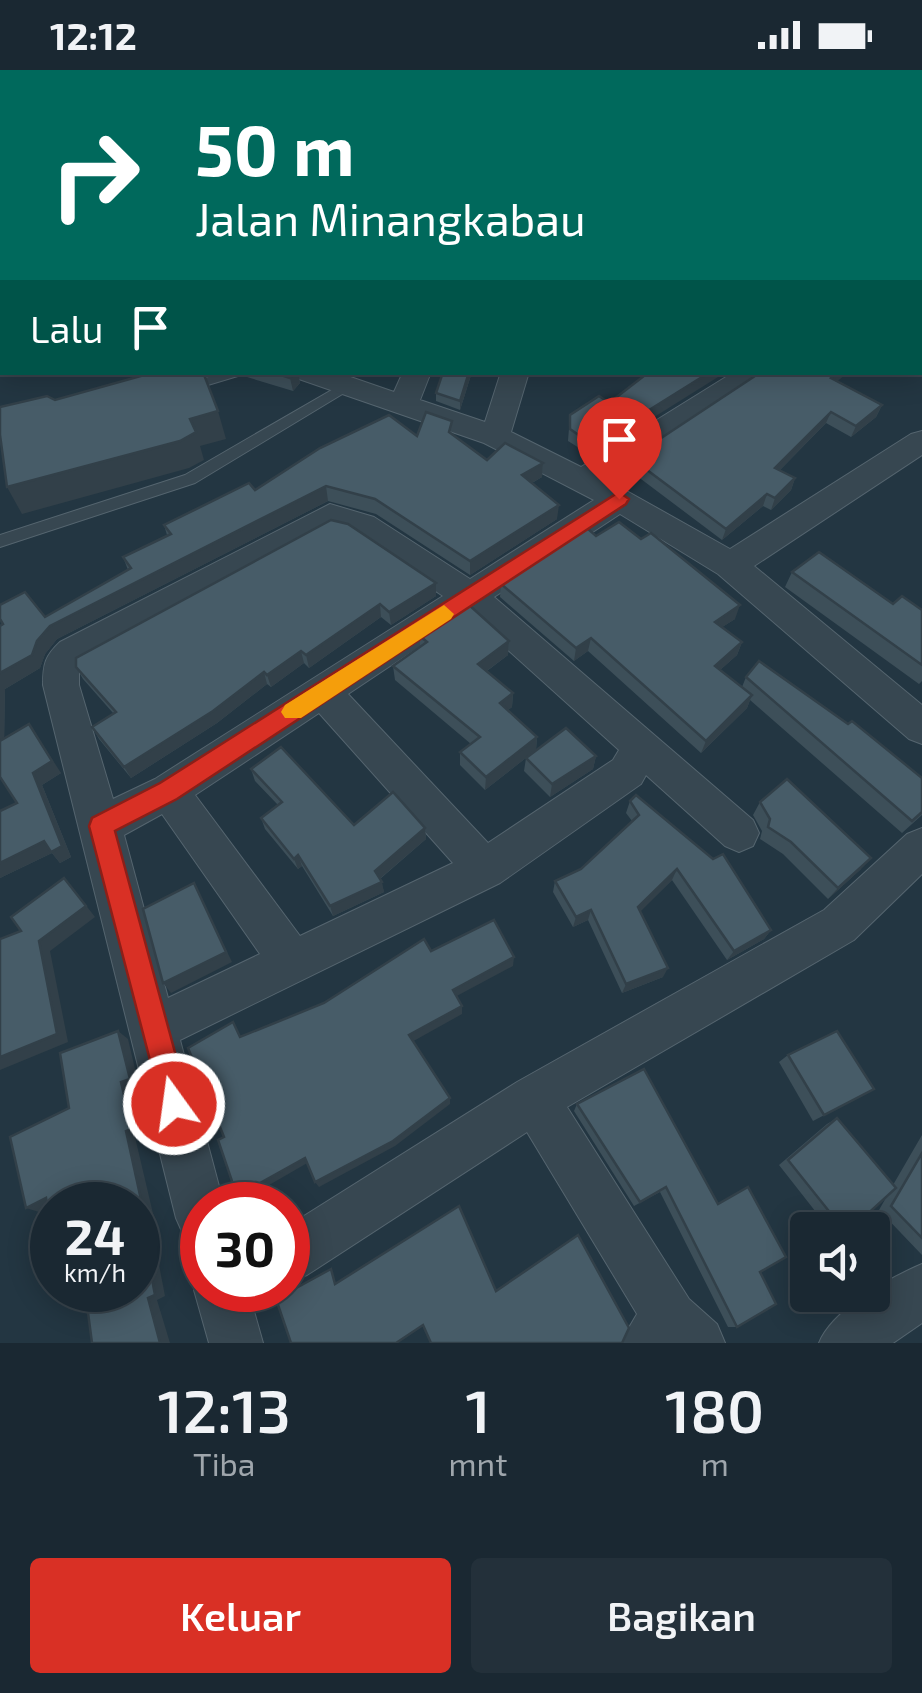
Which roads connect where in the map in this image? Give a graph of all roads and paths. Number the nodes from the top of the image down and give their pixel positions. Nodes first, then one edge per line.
1 (905, 70) edge
2 (922, 70) edge
3 (233, 375) edge
4 (317, 375) edge
5 (416, 375) edge
6 (514, 375) edge
7 (750, 375) edge
8 (349, 384) junction
9 (173, 391) edge
10 (404, 405) junction
11 (495, 436) junction
12 (922, 441) edge
13 (585, 479) junction
14 (619, 499) junction
15 (0, 541) edge
16 (730, 565) junction
17 (470, 596) junction
18 (323, 692) junction
19 (922, 728) edge
20 (642, 747) junction
21 (169, 791) junction
22 (101, 826) junction
23 (739, 833) dead end
24 (922, 847) edge
25 (486, 869) junction
26 (292, 962) junction
27 (155, 1028) junction
28 (534, 1099) junction
29 (193, 1182) edge
30 (310, 1242) edge
31 (922, 1291) edge
32 (672, 1335) edge
33 (846, 1343) edge

1 - 2 street
3 - 9 lane
4 - 8 street
5 - 10 street
6 - 11 street
7 - 13 street
8 - 10 street
8 - 15 lane
10 - 11 street
11 - 13 street
12 - 16 street
13 - 14 street
14 - 16 street
14 - 17 street
16 - 19 street
17 - 18 street
17 - 20 street
17 - 22 street
18 - 21 street
18 - 25 street
20 - 23 street
20 - 25 street
21 - 22 street
21 - 26 street
22 - 27 street
24 - 28 street
25 - 26 street
26 - 27 street
27 - 29 street
28 - 30 street
28 - 32 street
31 - 33 street

